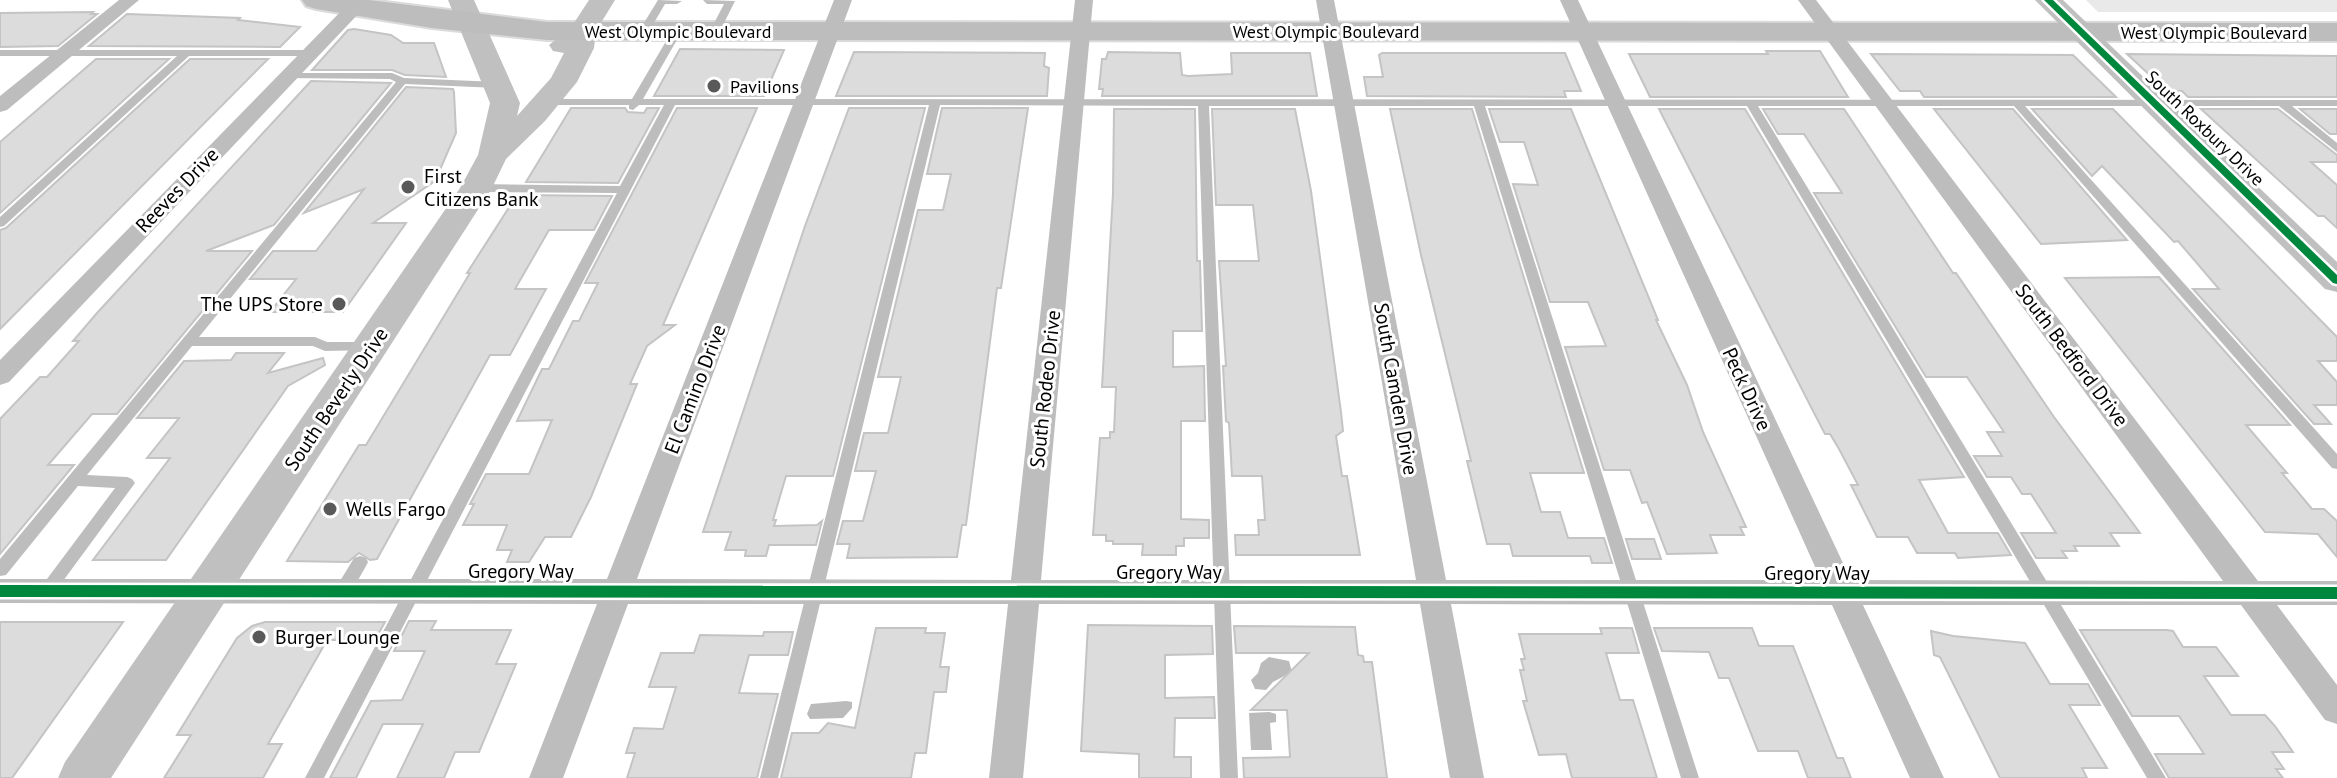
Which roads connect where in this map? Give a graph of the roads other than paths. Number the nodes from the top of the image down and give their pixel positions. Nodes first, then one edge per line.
1 (130, 0) edge
2 (316, 0) edge
3 (602, 0) edge
4 (843, 0) edge
5 (1084, 0) edge
6 (1325, 0) edge
7 (1569, 0) edge
8 (1807, 0) edge
9 (2048, 0) edge
10 (662, 1) edge
11 (707, 1) edge
12 (377, 5) edge
13 (466, 12) edge
14 (677, 16) edge
15 (582, 31) junction
16 (644, 31) junction
17 (715, 31) junction
18 (831, 31) junction
19 (1080, 31) junction
20 (1330, 31) junction
21 (1584, 32) junction
22 (1830, 32) junction
23 (2081, 32) junction
24 (2335, 34) edge
25 (0, 53) edge
26 (66, 53) junction
27 (186, 53) junction
28 (309, 53) junction
29 (286, 76) junction
30 (402, 81) junction
31 (502, 94) junction
32 (547, 102) junction
33 (671, 102) junction
34 (806, 102) junction
35 (935, 102) junction
36 (1073, 102) junction
37 (1203, 102) junction
38 (1343, 102) junction
39 (1478, 102) junction
40 (1616, 102) junction
41 (1750, 102) junction
42 (1883, 102) junction
43 (2016, 102) junction
44 (2154, 103) junction
45 (2282, 103) junction
46 (2337, 103) edge
47 (0, 106) edge
48 (633, 106) junction
49 (2337, 149) edge
50 (493, 155) junction
51 (476, 188) junction
52 (624, 190) junction
53 (0, 223) edge
54 (2337, 281) edge
55 (188, 341) junction
56 (371, 347) junction
57 (0, 376) edge
58 (2337, 464) edge
59 (74, 480) junction
60 (360, 562) dead end
61 (0, 570) edge
62 (0, 591) edge
63 (46, 591) junction
64 (208, 591) junction
65 (343, 591) junction
66 (412, 591) junction
67 (618, 591) junction
68 (815, 592) junction
69 (1025, 592) junction
70 (1221, 592) junction
71 (1434, 592) junction
72 (1631, 593) junction
73 (1841, 593) junction
74 (2046, 593) junction
75 (2249, 593) junction
76 (2337, 593) edge
77 (2337, 710) edge
78 (83, 778) edge
79 (314, 778) edge
80 (546, 778) edge
81 (769, 778) edge
82 (1006, 778) edge
83 (1229, 778) edge
84 (1467, 778) edge
85 (1690, 778) edge
86 (1927, 778) edge
87 (2157, 778) edge

1 - 26 street
2 - 12 main road, West Olympic Boulevard
3 - 15 street
4 - 18 street, El Camino Drive
5 - 19 street, South Rodeo Drive
6 - 20 street, South Camden Drive
7 - 21 street, Peck Drive
8 - 22 street, South Bedford Drive
9 - 23 street, South Roxbury Drive
10 - 14 lane
10 - 16 lane
11 - 17 lane
12 - 13 main road, West Olympic Boulevard
12 - 28 street, Reeves Drive
13 - 15 main road, West Olympic Boulevard
13 - 31 street
14 - 16 main road, West Olympic Boulevard
14 - 17 main road, West Olympic Boulevard
14 - 48 lane
15 - 16 main road, West Olympic Boulevard
15 - 31 street
15 - 32 street
17 - 18 main road, West Olympic Boulevard
18 - 19 main road, West Olympic Boulevard
18 - 34 street, El Camino Drive
19 - 20 main road, West Olympic Boulevard
19 - 36 street, South Rodeo Drive
20 - 21 main road, West Olympic Boulevard
20 - 38 street, South Camden Drive
21 - 22 main road, West Olympic Boulevard
21 - 40 street, Peck Drive
22 - 23 main road, West Olympic Boulevard
22 - 42 street, South Bedford Drive
23 - 24 main road, West Olympic Boulevard
23 - 44 street, South Roxbury Drive
25 - 26 lane
26 - 27 lane
26 - 47 street
27 - 28 lane
27 - 53 lane
28 - 29 street, Reeves Drive
29 - 30 lane
29 - 57 street, Reeves Drive
30 - 31 lane
30 - 55 lane
31 - 50 street, South Beverly Drive
32 - 48 lane
32 - 50 street
33 - 34 lane
33 - 48 lane
33 - 52 lane
34 - 35 lane
34 - 67 street, El Camino Drive
35 - 36 lane
35 - 68 lane
36 - 37 lane
36 - 69 street, South Rodeo Drive
37 - 38 lane
37 - 70 lane
38 - 39 lane
38 - 71 street, South Camden Drive
39 - 40 lane
39 - 72 lane
40 - 41 lane
40 - 73 street, Peck Drive
41 - 42 lane
41 - 74 lane
42 - 43 lane
42 - 75 street, South Bedford Drive
43 - 44 lane
43 - 58 lane
44 - 45 lane
44 - 54 street, South Roxbury Drive
45 - 46 lane
45 - 49 lane
50 - 51 street, South Beverly Drive
51 - 52 lane
51 - 56 street, South Beverly Drive
52 - 66 lane
55 - 56 lane
55 - 59 lane
56 - 64 street, South Beverly Drive
59 - 61 lane
59 - 63 lane
60 - 65 lane
62 - 63 street, Gregory Way
63 - 64 street, Gregory Way
64 - 65 street, Gregory Way
64 - 78 street, South Beverly Drive
65 - 66 street, Gregory Way
66 - 67 street, Gregory Way
66 - 79 lane
67 - 68 street, Gregory Way
67 - 80 street, El Camino Drive
68 - 69 street, Gregory Way
68 - 81 lane
69 - 70 street, Gregory Way
69 - 82 street, South Rodeo Drive
70 - 71 street, Gregory Way
70 - 83 lane
71 - 72 street, Gregory Way
71 - 84 street, South Camden Drive
72 - 73 street, Gregory Way
72 - 85 lane
73 - 74 street, Gregory Way
73 - 86 street, Peck Drive
74 - 75 street, Gregory Way
74 - 87 lane
75 - 76 street, Gregory Way
75 - 77 street, South Bedford Drive

